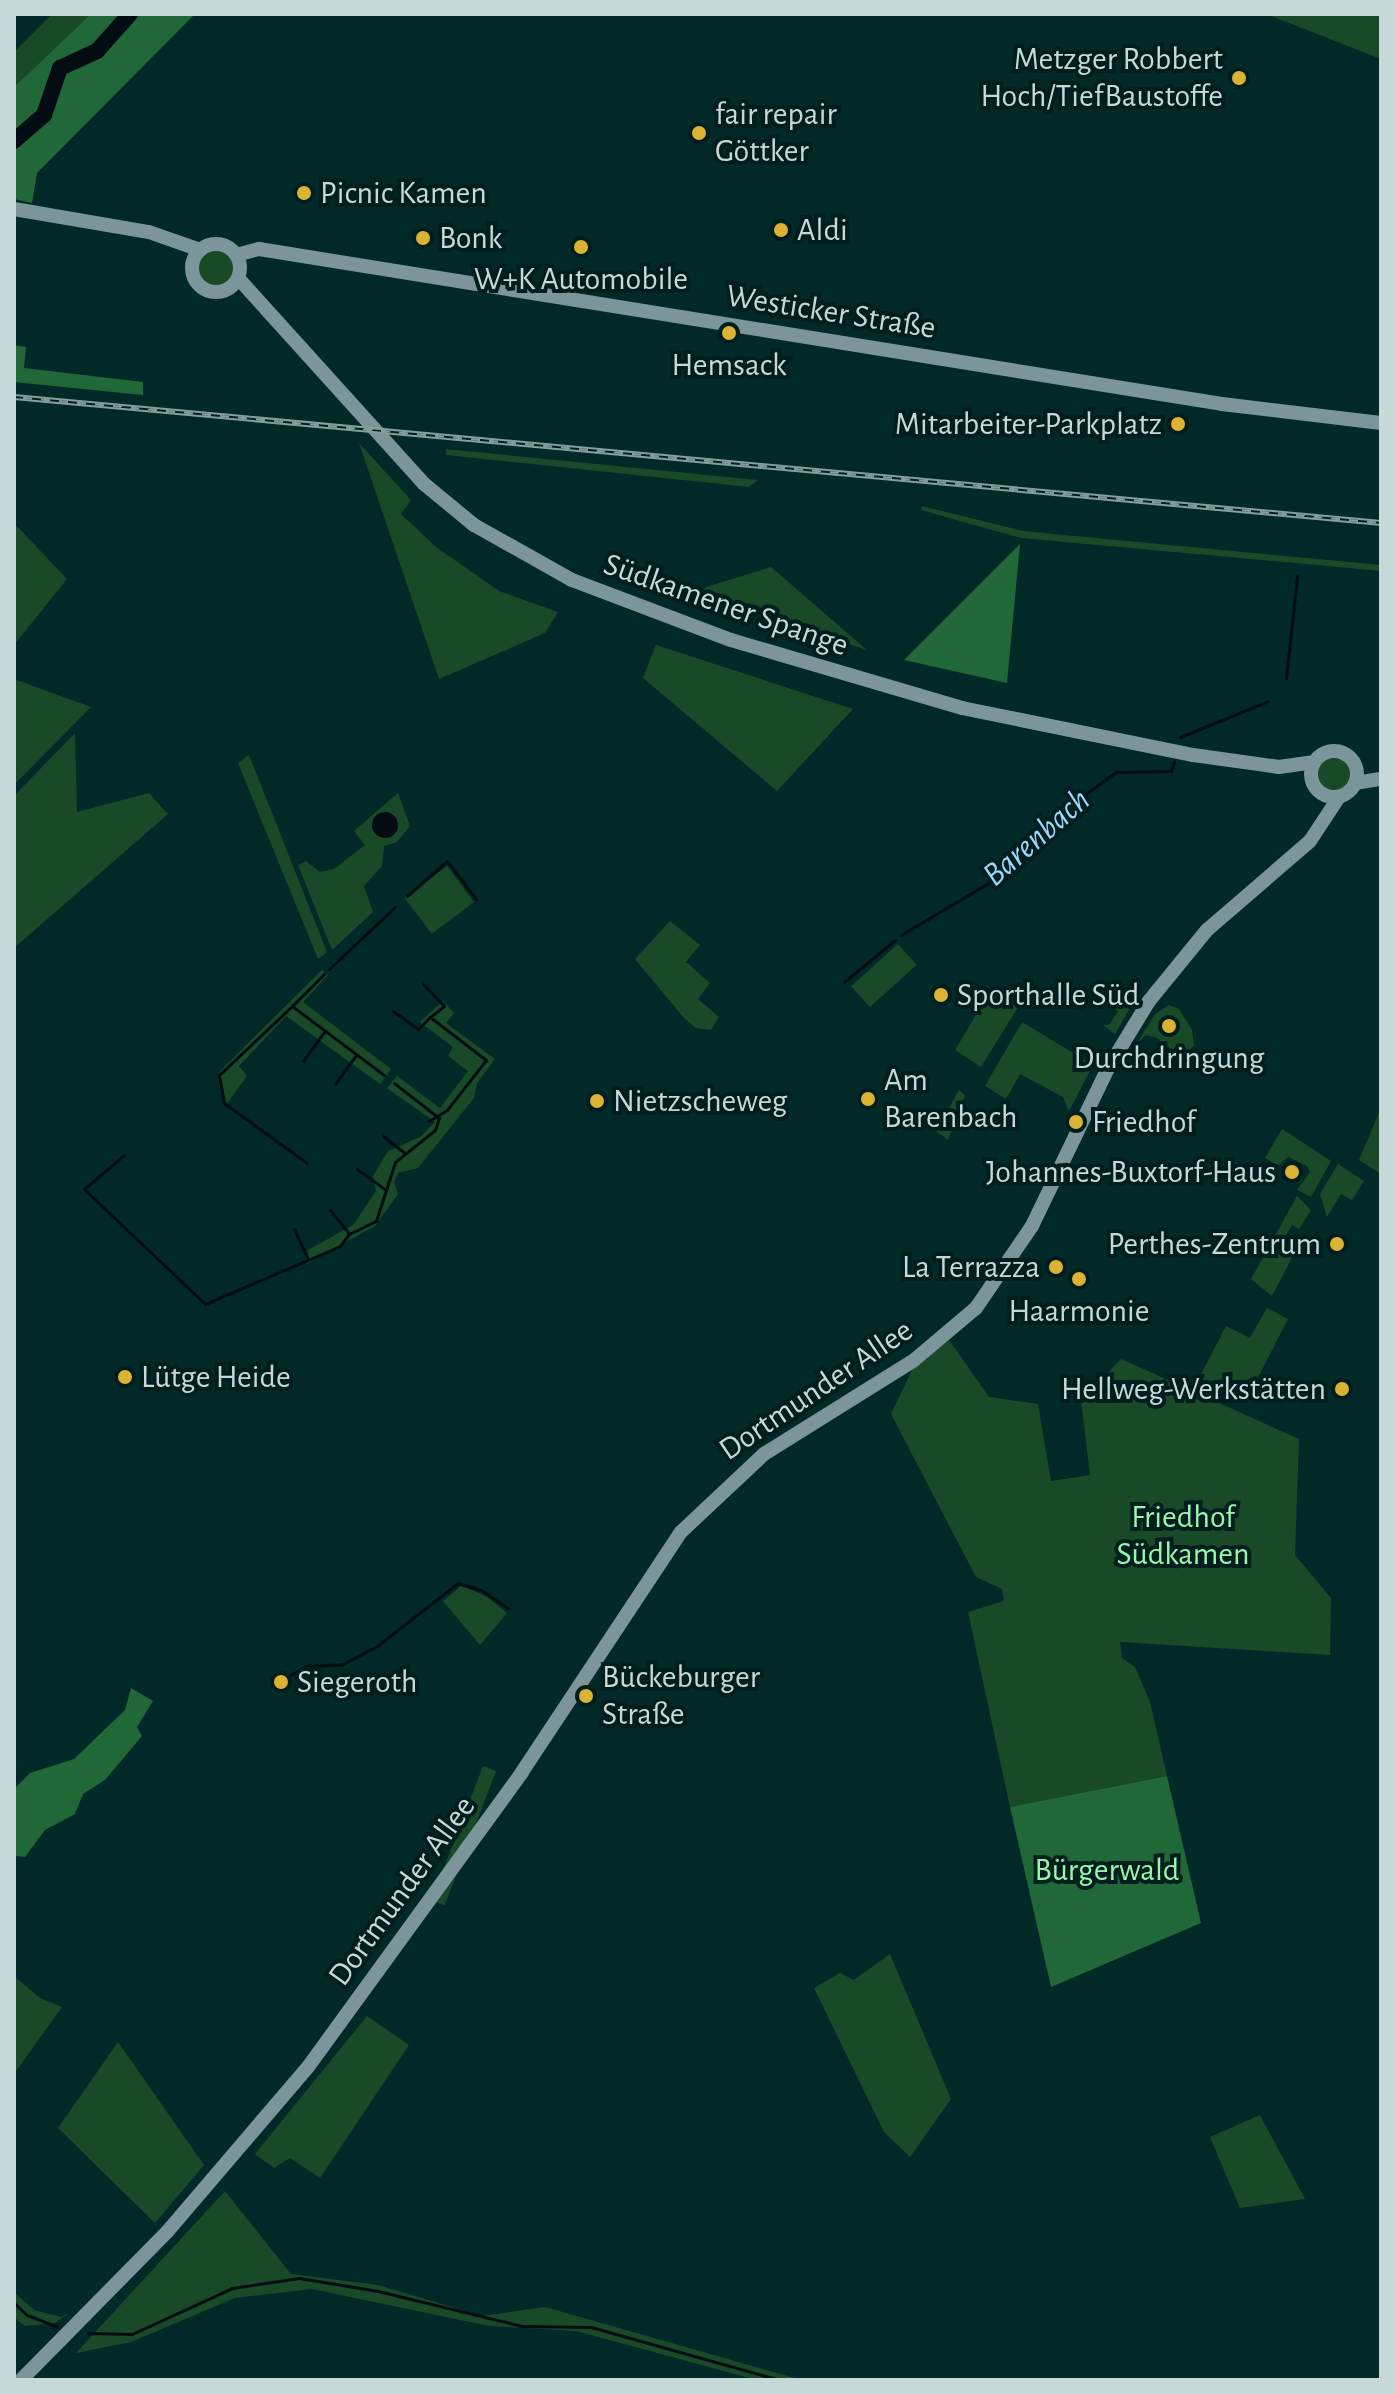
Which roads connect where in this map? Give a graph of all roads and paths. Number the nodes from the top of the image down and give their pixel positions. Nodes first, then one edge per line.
1 (14, 209) edge
2 (196, 254) junction
3 (236, 272) junction
4 (1381, 423) edge
5 (1313, 762) junction
6 (1279, 767) junction
7 (1356, 768) junction
8 (1381, 777) edge
9 (1311, 780) junction
10 (1355, 783) junction
11 (1321, 794) junction
12 (1339, 797) junction
13 (1319, 829) junction
14 (21, 2380) edge

1 - 2 street
2 - 3 street
2 - 3 street
3 - 4 street, Westicker Straße
3 - 6 street, Südkamener Spange
5 - 6 street
5 - 7 street
5 - 9 street
6 - 9 street
7 - 8 street
7 - 10 street
8 - 10 street
9 - 11 street
10 - 12 street
11 - 12 street
11 - 13 street
12 - 13 street, Dortmunder Allee
13 - 14 street, Dortmunder Allee

